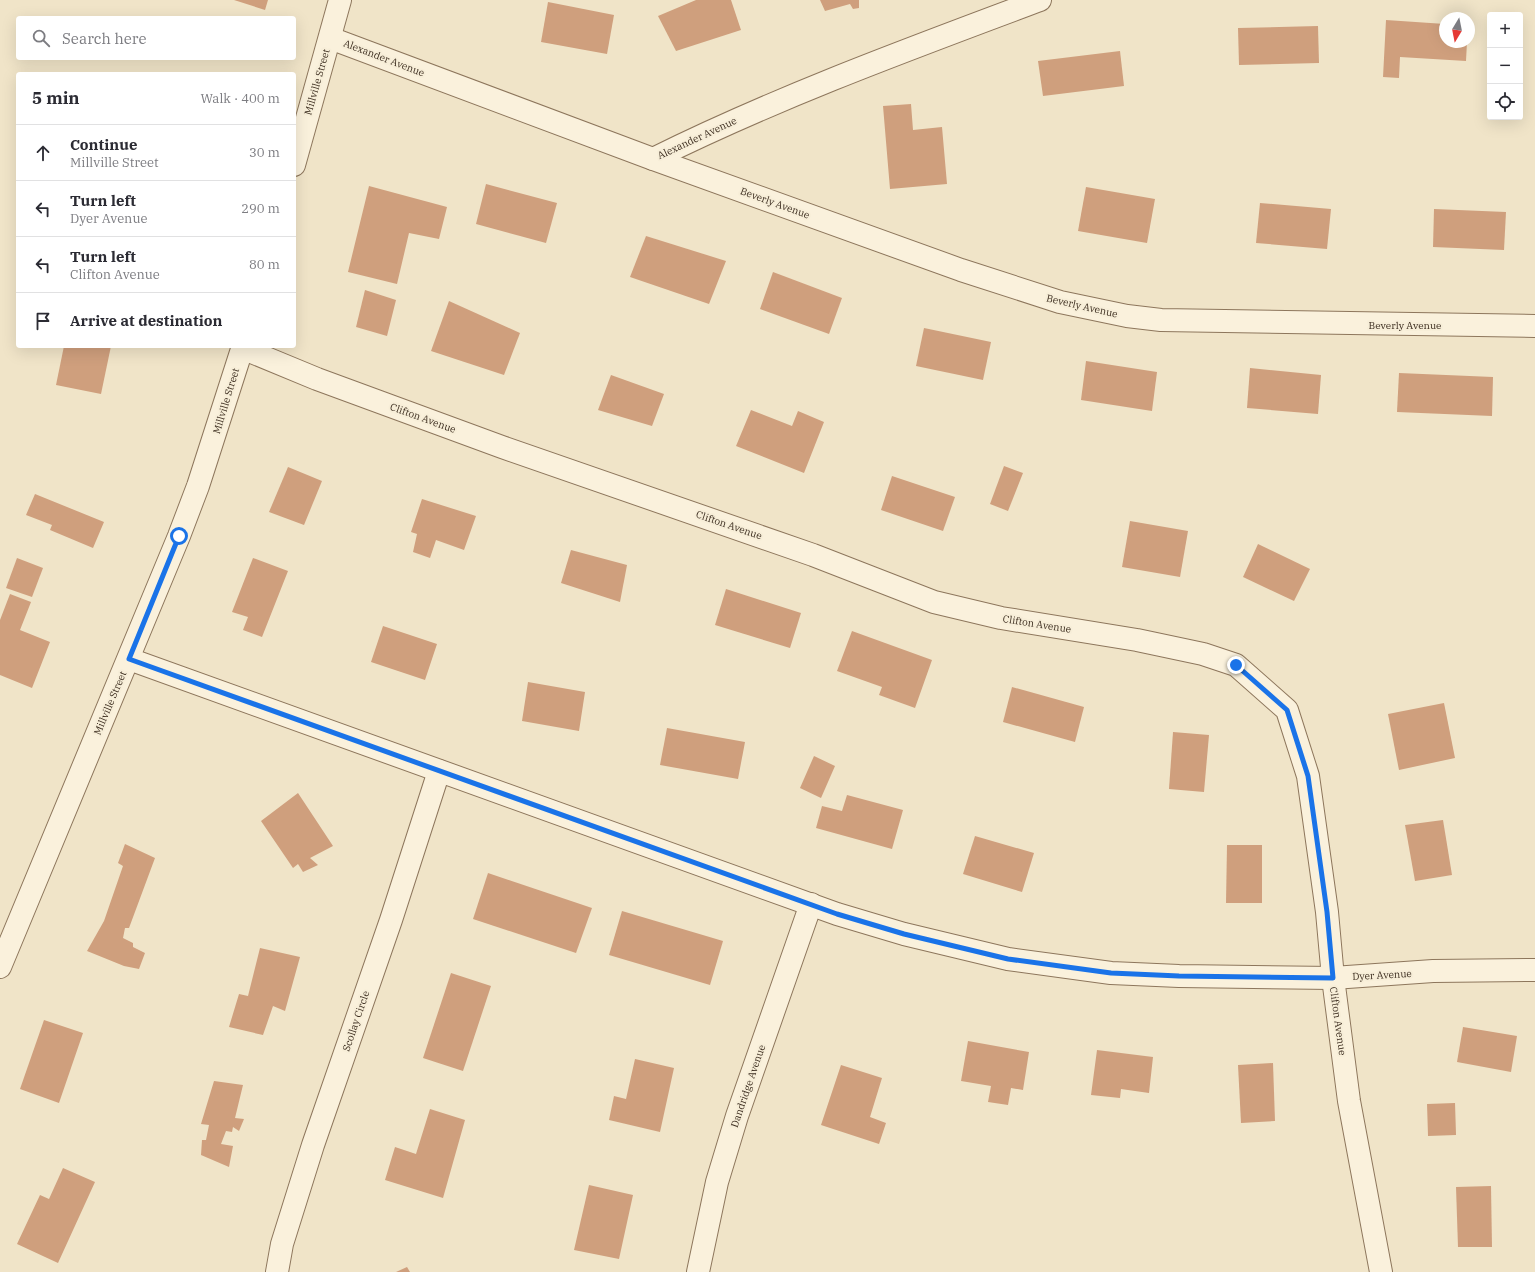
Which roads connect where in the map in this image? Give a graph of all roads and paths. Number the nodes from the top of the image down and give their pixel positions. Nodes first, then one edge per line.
1 (340, 0) edge
2 (1040, 0) edge
3 (330, 38) junction
4 (296, 158) edge
5 (653, 159) junction
6 (1535, 326) edge
7 (242, 348) edge
8 (244, 348) edge
9 (129, 659) junction
10 (438, 771) junction
11 (812, 904) junction
12 (0, 967) edge
13 (1535, 970) edge
14 (1333, 978) junction
15 (278, 1272) edge
16 (698, 1272) edge
17 (1381, 1272) edge

1 - 3 street, Millville Street
2 - 5 street, Alexander Avenue
3 - 4 street, Millville Street
3 - 5 street, Alexander Avenue
5 - 6 street, Beverly Avenue
7 - 9 street, Millville Street
8 - 14 street, Clifton Avenue
9 - 10 street, Dyer Avenue
9 - 12 street, Millville Street
10 - 11 street, Dyer Avenue
10 - 15 street, Scollay Circle
11 - 14 street, Dyer Avenue
11 - 16 street, Dandridge Avenue
13 - 14 street, Dyer Avenue
14 - 17 street, Clifton Avenue

